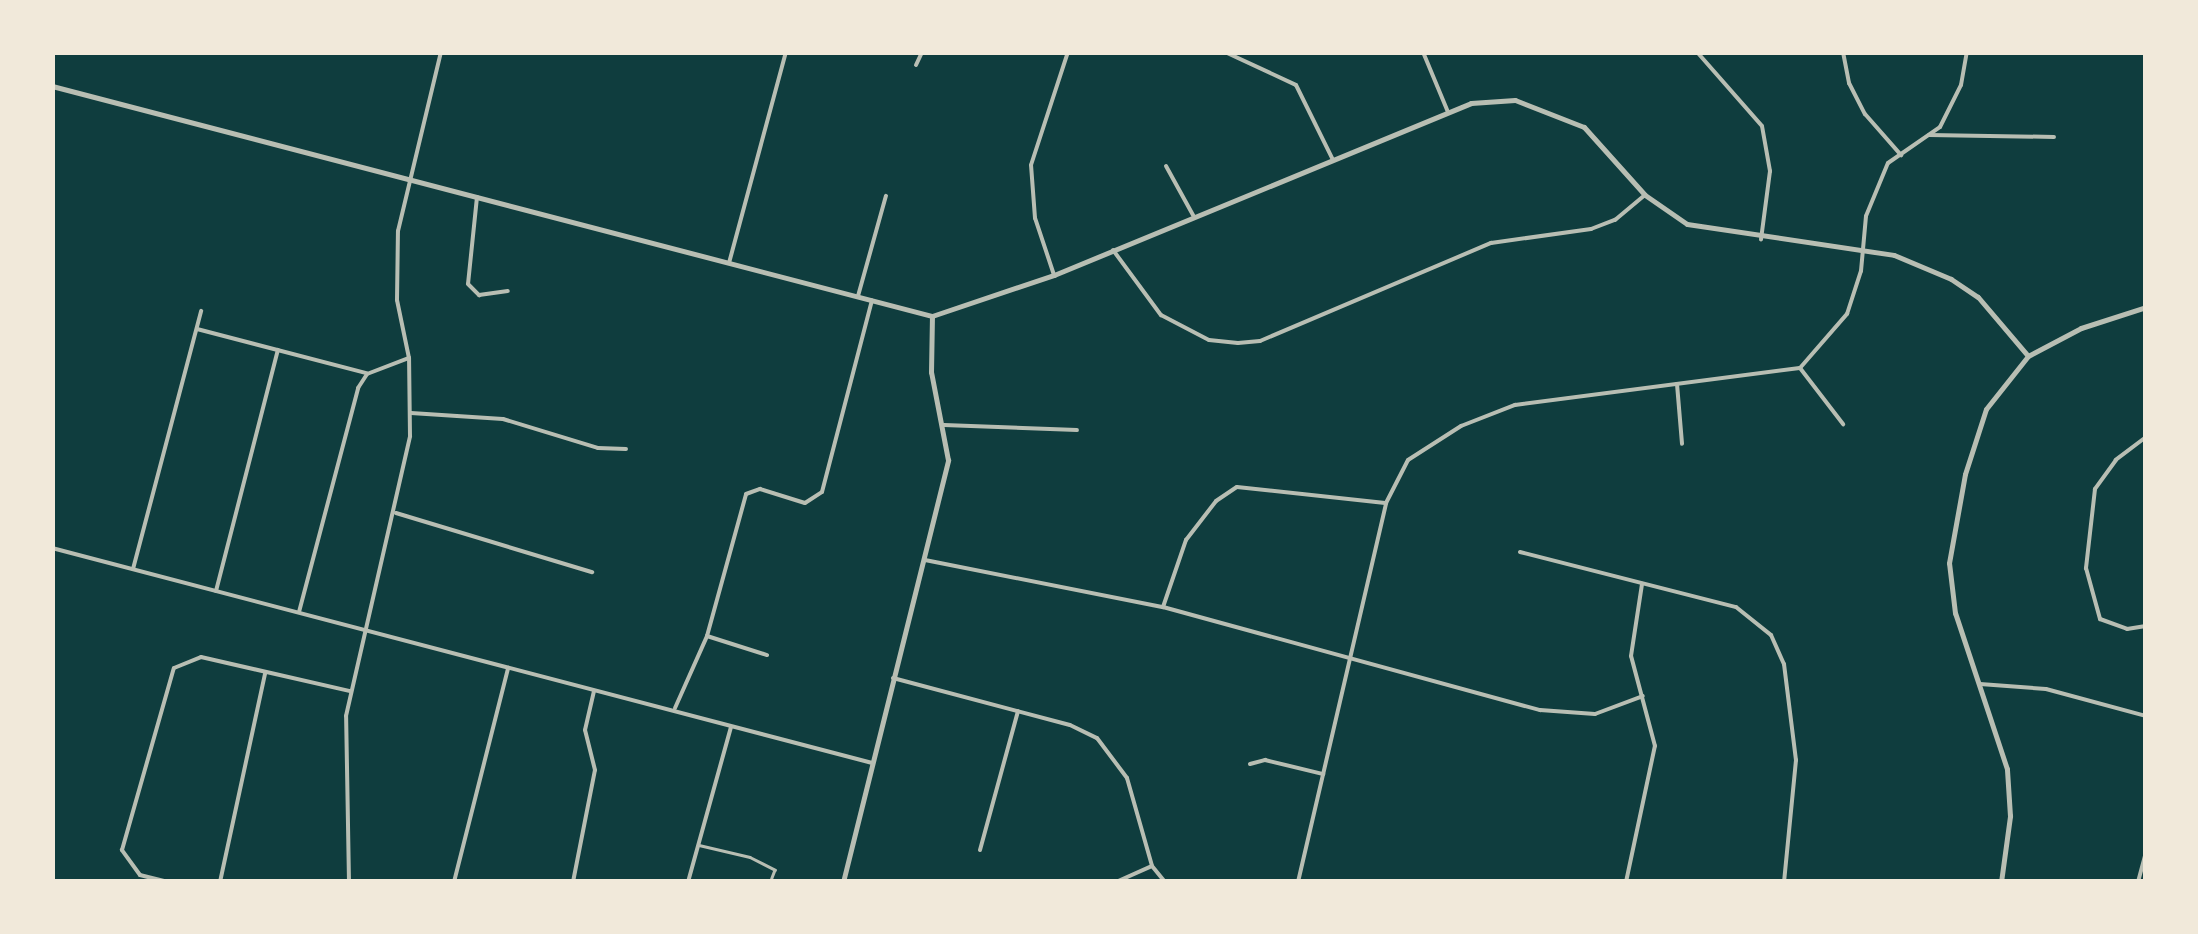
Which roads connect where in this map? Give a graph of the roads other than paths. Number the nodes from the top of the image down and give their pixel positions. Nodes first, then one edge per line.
1 (441, 52) edge
2 (786, 52) edge
3 (922, 52) edge
4 (1068, 52) edge
5 (1225, 52) edge
6 (1423, 52) edge
7 (1697, 52) edge
8 (1843, 52) edge
9 (1967, 52) edge
10 (1249, 56) edge
11 (916, 65) dead end
12 (52, 86) edge
13 (1448, 112) junction
14 (1929, 135) junction
15 (2054, 137) dead end
16 (1900, 155) junction
17 (1333, 160) junction
18 (1166, 166) dead end
19 (408, 180) junction
20 (1645, 195) junction
21 (886, 196) dead end
22 (477, 197) junction
23 (1194, 217) junction
24 (1761, 239) junction
25 (1113, 250) junction
26 (1864, 250) junction
27 (728, 263) junction
28 (1054, 275) junction
29 (508, 291) dead end
30 (858, 296) junction
31 (872, 300) junction
32 (2146, 306) edge
33 (202, 311) dead end
34 (932, 316) junction
35 (197, 329) junction
36 (278, 350) junction
37 (2028, 356) junction
38 (408, 358) junction
39 (1800, 368) junction
40 (366, 374) junction
41 (1676, 383) junction
42 (411, 413) junction
43 (1843, 424) dead end
44 (944, 425) junction
45 (1077, 430) dead end
46 (2146, 437) edge
47 (1682, 444) dead end
48 (626, 449) dead end
49 (1386, 503) junction
50 (395, 512) junction
51 (52, 548) edge
52 (1520, 552) dead end
53 (924, 560) junction
54 (133, 569) junction
55 (592, 572) dead end
56 (1642, 583) junction
57 (216, 591) junction
58 (1163, 607) junction
59 (299, 612) junction
60 (2146, 626) edge
61 (363, 629) junction
62 (707, 636) junction
63 (767, 655) dead end
64 (1354, 660) junction
65 (508, 666) junction
66 (265, 673) junction
67 (894, 678) junction
68 (1980, 684) junction
69 (594, 691) junction
70 (350, 692) junction
71 (1644, 696) junction
72 (675, 709) junction
73 (1018, 711) junction
74 (2146, 716) edge
75 (732, 725) junction
76 (872, 763) junction
77 (1250, 764) dead end
78 (1325, 774) junction
79 (697, 845) junction
80 (980, 850) dead end
81 (2146, 852) edge
82 (1152, 866) junction
83 (772, 878) dead end
84 (168, 882) edge
85 (220, 882) edge
86 (349, 882) edge
87 (454, 882) edge
88 (573, 882) edge
89 (688, 882) edge
90 (843, 882) edge
91 (1116, 882) edge
92 (1165, 882) edge
93 (1298, 882) edge
94 (1626, 882) edge
95 (1784, 882) edge
96 (2001, 882) edge
97 (2138, 882) edge

1 - 19 street
2 - 27 street
3 - 11 street
4 - 28 street
5 - 10 street
6 - 13 street
7 - 24 street
8 - 16 street
9 - 14 street
10 - 17 street
12 - 19 street
13 - 17 street
13 - 20 street
14 - 15 street
14 - 16 street
16 - 26 street
17 - 23 street
18 - 23 street
19 - 22 street
19 - 38 street
20 - 24 street
20 - 25 street
21 - 30 street
22 - 27 street
22 - 29 street
23 - 25 street
24 - 26 street
25 - 28 street
26 - 37 street
26 - 39 street
27 - 30 street
28 - 34 street
30 - 31 street
31 - 34 street
31 - 62 street
32 - 37 street
33 - 35 street
34 - 44 street
35 - 36 street
35 - 54 street
36 - 40 street
36 - 57 street
37 - 68 street
38 - 40 street
38 - 42 street
39 - 41 street
39 - 43 street
40 - 59 street
41 - 47 street
41 - 49 street
42 - 48 street
42 - 50 street
44 - 45 street
44 - 53 street
46 - 60 street
49 - 58 street
49 - 64 street
50 - 55 street
50 - 61 street
51 - 54 street
52 - 56 street
53 - 58 street
53 - 67 street
54 - 57 street
56 - 71 street
56 - 95 street
57 - 59 street
58 - 64 street
59 - 61 street
61 - 65 street
61 - 70 street
62 - 63 street
62 - 72 street
64 - 71 street
64 - 78 street
65 - 69 street
65 - 87 street
66 - 70 street
66 - 84 street
66 - 85 street
67 - 73 street
67 - 76 street
68 - 74 street
68 - 96 street
69 - 72 street
69 - 88 street
70 - 86 street
71 - 94 street
72 - 75 street
73 - 80 street
73 - 82 street
75 - 76 street
75 - 79 street
76 - 90 street
77 - 78 street
78 - 93 street
79 - 83 lane
79 - 89 street
81 - 97 street
82 - 91 street
82 - 92 street

